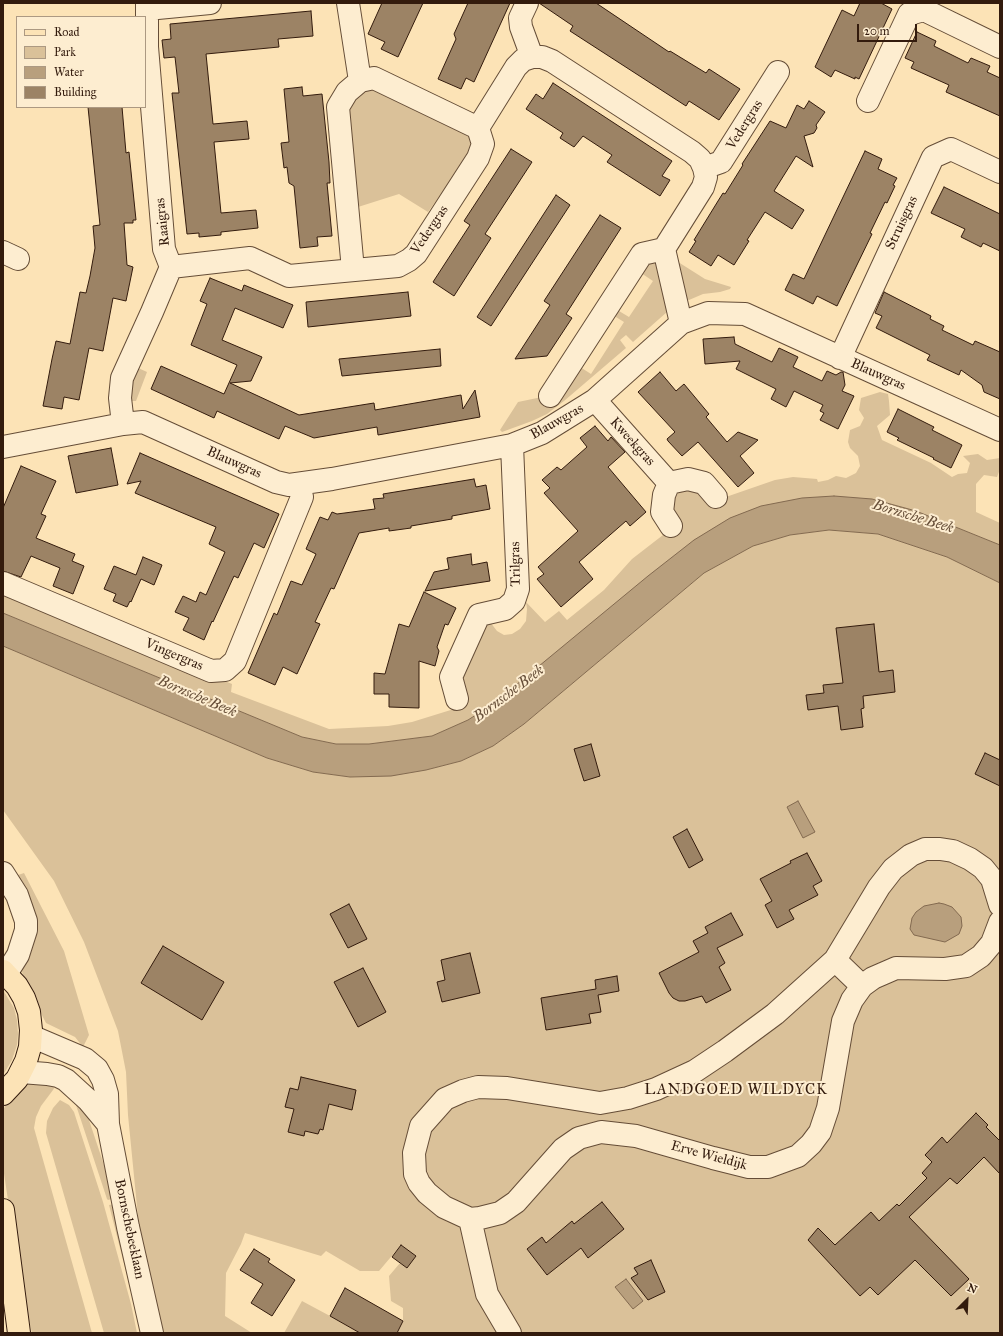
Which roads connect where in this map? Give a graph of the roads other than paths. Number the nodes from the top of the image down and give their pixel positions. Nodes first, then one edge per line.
1 (210, 3) edge
2 (348, 3) edge
3 (527, 3) edge
4 (147, 6) edge
5 (948, 11) edge
6 (1000, 46) edge
7 (532, 57) junction
8 (778, 72) dead end
9 (360, 81) junction
10 (868, 101) dead end
11 (478, 128) junction
12 (704, 168) junction
13 (1000, 172) edge
14 (664, 249) junction
15 (171, 267) junction
16 (353, 270) junction
17 (681, 323) junction
18 (840, 358) junction
19 (550, 396) dead end
20 (595, 400) junction
21 (124, 424) junction
22 (1000, 430) edge
23 (512, 445) junction
24 (3, 447) edge
25 (669, 483) junction
26 (299, 484) junction
27 (716, 497) dead end
28 (671, 526) dead end
29 (3, 583) edge
30 (457, 699) dead end
31 (3, 874) edge
32 (1000, 904) edge
33 (1000, 922) edge
34 (835, 960) junction
35 (5, 973) edge
36 (862, 986) junction
37 (31, 1036) junction
38 (21, 1072) junction
39 (3, 1094) edge
40 (600, 1103) junction
41 (108, 1124) junction
42 (601, 1132) junction
43 (3, 1210) edge
44 (470, 1219) junction
45 (3, 1288) edge
46 (18, 1333) edge
47 (152, 1333) edge
48 (510, 1333) edge

1 - 4 street, Raaigras
2 - 9 street
3 - 7 street
4 - 15 street, Raaigras
5 - 6 street
5 - 10 street
7 - 11 street
7 - 12 street
8 - 12 street, Vedergras
9 - 11 street
9 - 16 street
11 - 16 street, Vedergras
12 - 14 street
13 - 18 street, Struisgras
14 - 17 street
14 - 19 street
15 - 16 street, Vedergras
15 - 21 street
17 - 18 street, Blauwgras
17 - 20 street, Blauwgras
18 - 22 street, Blauwgras
20 - 23 street, Blauwgras
20 - 25 street, Kweekgras
21 - 24 street, Blauwgras
21 - 26 street, Blauwgras
23 - 26 street, Blauwgras
23 - 30 street, Trilgras
25 - 27 street
25 - 28 street
26 - 29 street, Vingergras
31 - 35 street
32 - 34 street
33 - 36 street, Erve Wieldijk
34 - 36 street
34 - 40 street
35 - 37 main road
36 - 42 street, Erve Wieldijk
37 - 38 main road
37 - 41 street, Bornschebeeklaan
38 - 39 main road
38 - 41 street, Bornschebeeklaan
40 - 42 street
40 - 44 street
41 - 47 street, Bornschebeeklaan
42 - 44 street, Erve Wieldijk
43 - 46 main road
44 - 48 street
45 - 46 main road

